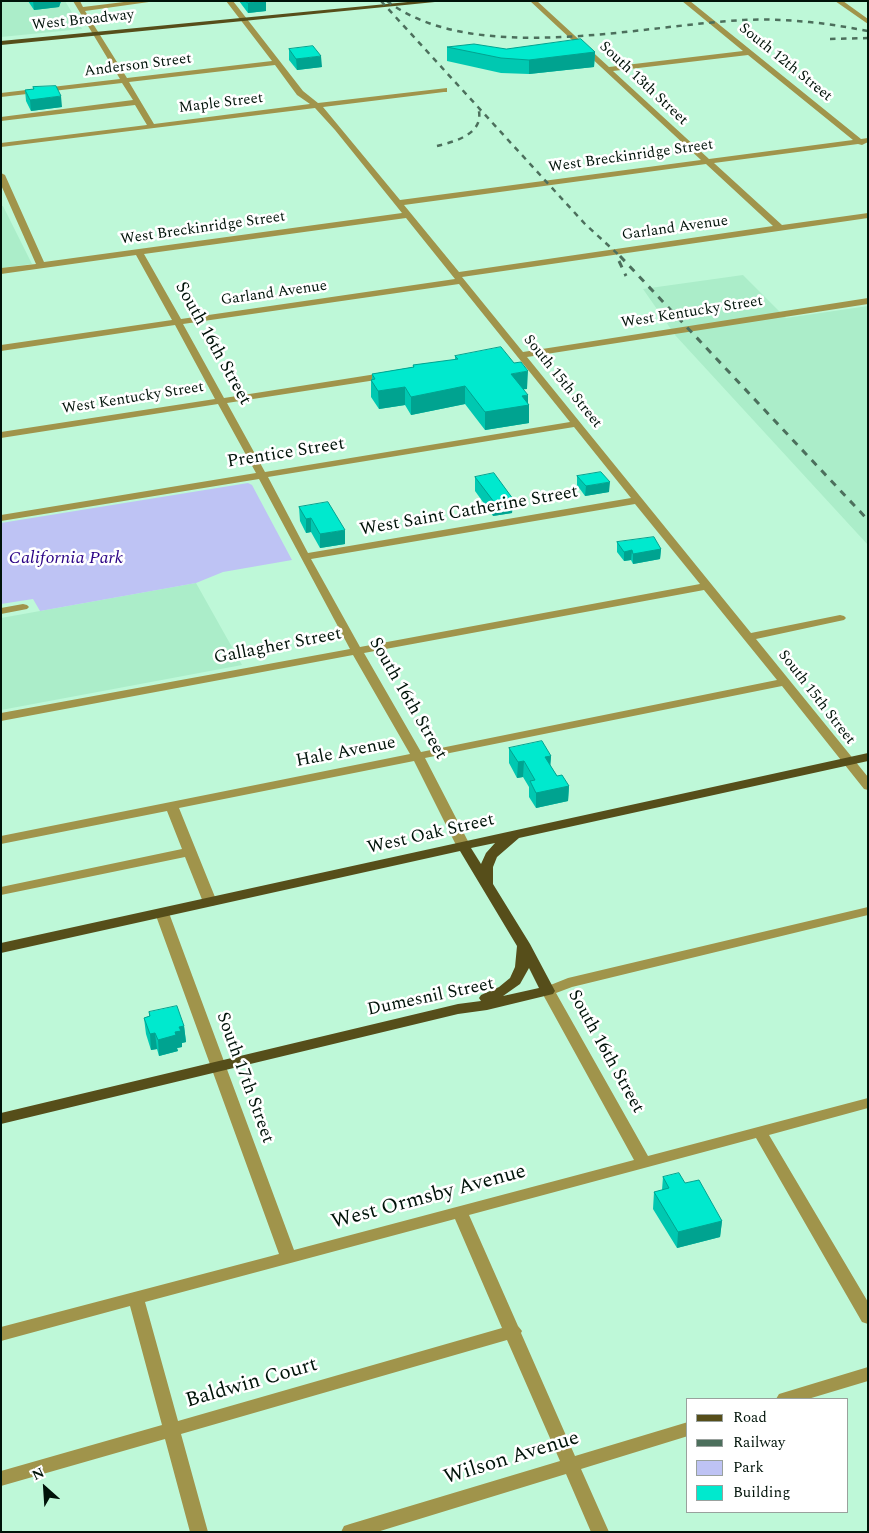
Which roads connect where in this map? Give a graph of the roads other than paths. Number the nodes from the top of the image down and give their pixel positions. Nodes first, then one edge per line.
1 (76, 1) edge
2 (153, 1) edge
3 (229, 1) edge
4 (442, 1) edge
5 (534, 1) edge
6 (684, 1) edge
7 (838, 1) edge
8 (81, 9) junction
9 (244, 20) junction
10 (868, 22) edge
11 (96, 34) junction
12 (1, 43) edge
13 (749, 53) junction
14 (277, 63) junction
15 (608, 70) junction
16 (125, 81) junction
17 (444, 90) dead end
18 (1, 96) edge
19 (138, 102) junction
20 (316, 106) junction
21 (1, 119) edge
22 (152, 126) junction
23 (864, 140) edge
24 (1, 145) edge
25 (868, 147) edge
26 (707, 161) junction
27 (1, 175) edge
28 (398, 203) junction
29 (408, 215) junction
30 (868, 215) edge
31 (779, 227) junction
32 (139, 252) junction
33 (41, 265) junction
34 (1, 271) edge
35 (459, 278) junction
36 (868, 300) edge
37 (177, 322) junction
38 (1, 348) edge
39 (521, 354) junction
40 (402, 373) edge
41 (221, 401) junction
42 (577, 424) junction
43 (1, 435) edge
44 (262, 475) junction
45 (638, 500) junction
46 (1, 518) edge
47 (305, 557) junction
48 (708, 586) junction
49 (23, 607) dead end
50 (1, 611) edge
51 (840, 618) dead end
52 (749, 637) junction
53 (356, 650) junction
54 (786, 682) junction
55 (1, 717) edge
56 (418, 756) junction
57 (868, 757) edge
58 (848, 761) junction
59 (868, 786) edge
60 (171, 806) junction
61 (522, 834) junction
62 (1, 840) edge
63 (464, 846) junction
64 (189, 852) junction
65 (488, 884) junction
66 (1, 891) edge
67 (210, 902) junction
68 (868, 910) edge
69 (162, 913) junction
70 (523, 944) junction
71 (1, 948) edge
72 (548, 991) junction
73 (458, 1009) junction
74 (217, 1067) junction
75 (868, 1103) edge
76 (1, 1119) edge
77 (760, 1132) junction
78 (644, 1163) junction
79 (460, 1212) junction
80 (290, 1258) junction
81 (136, 1298) junction
82 (868, 1317) edge
83 (514, 1331) junction
84 (1, 1334) edge
85 (868, 1374) edge
86 (788, 1398) edge
87 (686, 1430) edge
88 (171, 1431) junction
89 (570, 1464) junction
90 (1, 1479) edge
91 (199, 1532) edge
92 (350, 1532) edge
93 (600, 1532) edge

1 - 8 street
2 - 8 street
3 - 9 street, South 15th Street
4 - 9 main road, West Broadway
5 - 15 street, South 13th Street
6 - 13 street, South 12th Street
7 - 10 street
8 - 11 street
9 - 11 main road, West Broadway
9 - 14 street, South 15th Street
11 - 12 main road, West Broadway
11 - 16 street
13 - 15 street
13 - 23 street, South 12th Street
14 - 16 street, Anderson Street
14 - 20 street, South 15th Street
15 - 26 street, South 13th Street
16 - 18 street, Anderson Street
16 - 19 street
17 - 20 street, Maple Street
19 - 21 street
19 - 22 street
20 - 22 street, Maple Street
20 - 28 street, South 15th Street
22 - 24 street, Maple Street
23 - 25 street, South 12th Street
23 - 26 street, West Breckinridge Street
26 - 28 street, West Breckinridge Street
26 - 31 street, South 13th Street
27 - 33 street
28 - 29 street, South 15th Street
29 - 32 street, West Breckinridge Street
29 - 35 street, South 15th Street
30 - 31 street, Garland Avenue
31 - 35 street, Garland Avenue
32 - 33 street, West Breckinridge Street
32 - 37 street, South 16th Street
33 - 34 street, West Breckinridge Street
35 - 37 street, Garland Avenue
35 - 39 street, South 15th Street
36 - 39 street, West Kentucky Street
37 - 38 street, Garland Avenue
37 - 41 street, South 16th Street
39 - 42 street, South 15th Street
40 - 41 street, West Kentucky Street
41 - 43 street, West Kentucky Street
41 - 44 street, South 16th Street
42 - 44 street, Prentice Street
42 - 45 street, South 15th Street
44 - 46 street, Prentice Street
44 - 47 street, South 16th Street
45 - 47 street, West Saint Catherine Street
45 - 48 street, South 15th Street
47 - 53 street, South 16th Street
48 - 52 street, South 15th Street
48 - 53 street, Gallagher Street
49 - 50 street
51 - 52 street
52 - 54 street, South 15th Street
53 - 55 street, Gallagher Street
53 - 56 street, South 16th Street
54 - 56 street, Hale Avenue
54 - 58 street, South 15th Street
56 - 60 street, Hale Avenue
56 - 63 street, South 16th Street
57 - 58 main road, West Oak Street
58 - 59 street, South 15th Street
58 - 61 main road, West Oak Street
60 - 62 street, Hale Avenue
60 - 64 street
61 - 63 main road, West Oak Street
61 - 65 main road
63 - 65 main road, South 16th Street
63 - 67 main road, West Oak Street
64 - 66 street
64 - 67 street
65 - 70 main road, South 16th Street
67 - 69 main road, West Oak Street
68 - 72 street, Dumesnil Street
69 - 71 main road, West Oak Street
69 - 74 street, South 17th Street
70 - 72 main road, South 16th Street
70 - 73 main road
72 - 73 main road, Dumesnil Street
72 - 78 street, South 16th Street
73 - 74 main road, Dumesnil Street
74 - 76 main road, Dumesnil Street
74 - 80 street, South 17th Street
75 - 77 street, West Ormsby Avenue
77 - 78 street, West Ormsby Avenue
77 - 82 street
78 - 79 street, West Ormsby Avenue
79 - 80 street, West Ormsby Avenue
79 - 83 street
80 - 81 street, West Ormsby Avenue
81 - 84 street, West Ormsby Avenue
81 - 88 street
83 - 88 street, Baldwin Court
83 - 89 street
85 - 86 street
87 - 89 street, Wilson Avenue
88 - 90 street, Baldwin Court
88 - 91 street
89 - 92 street, Wilson Avenue
89 - 93 street

